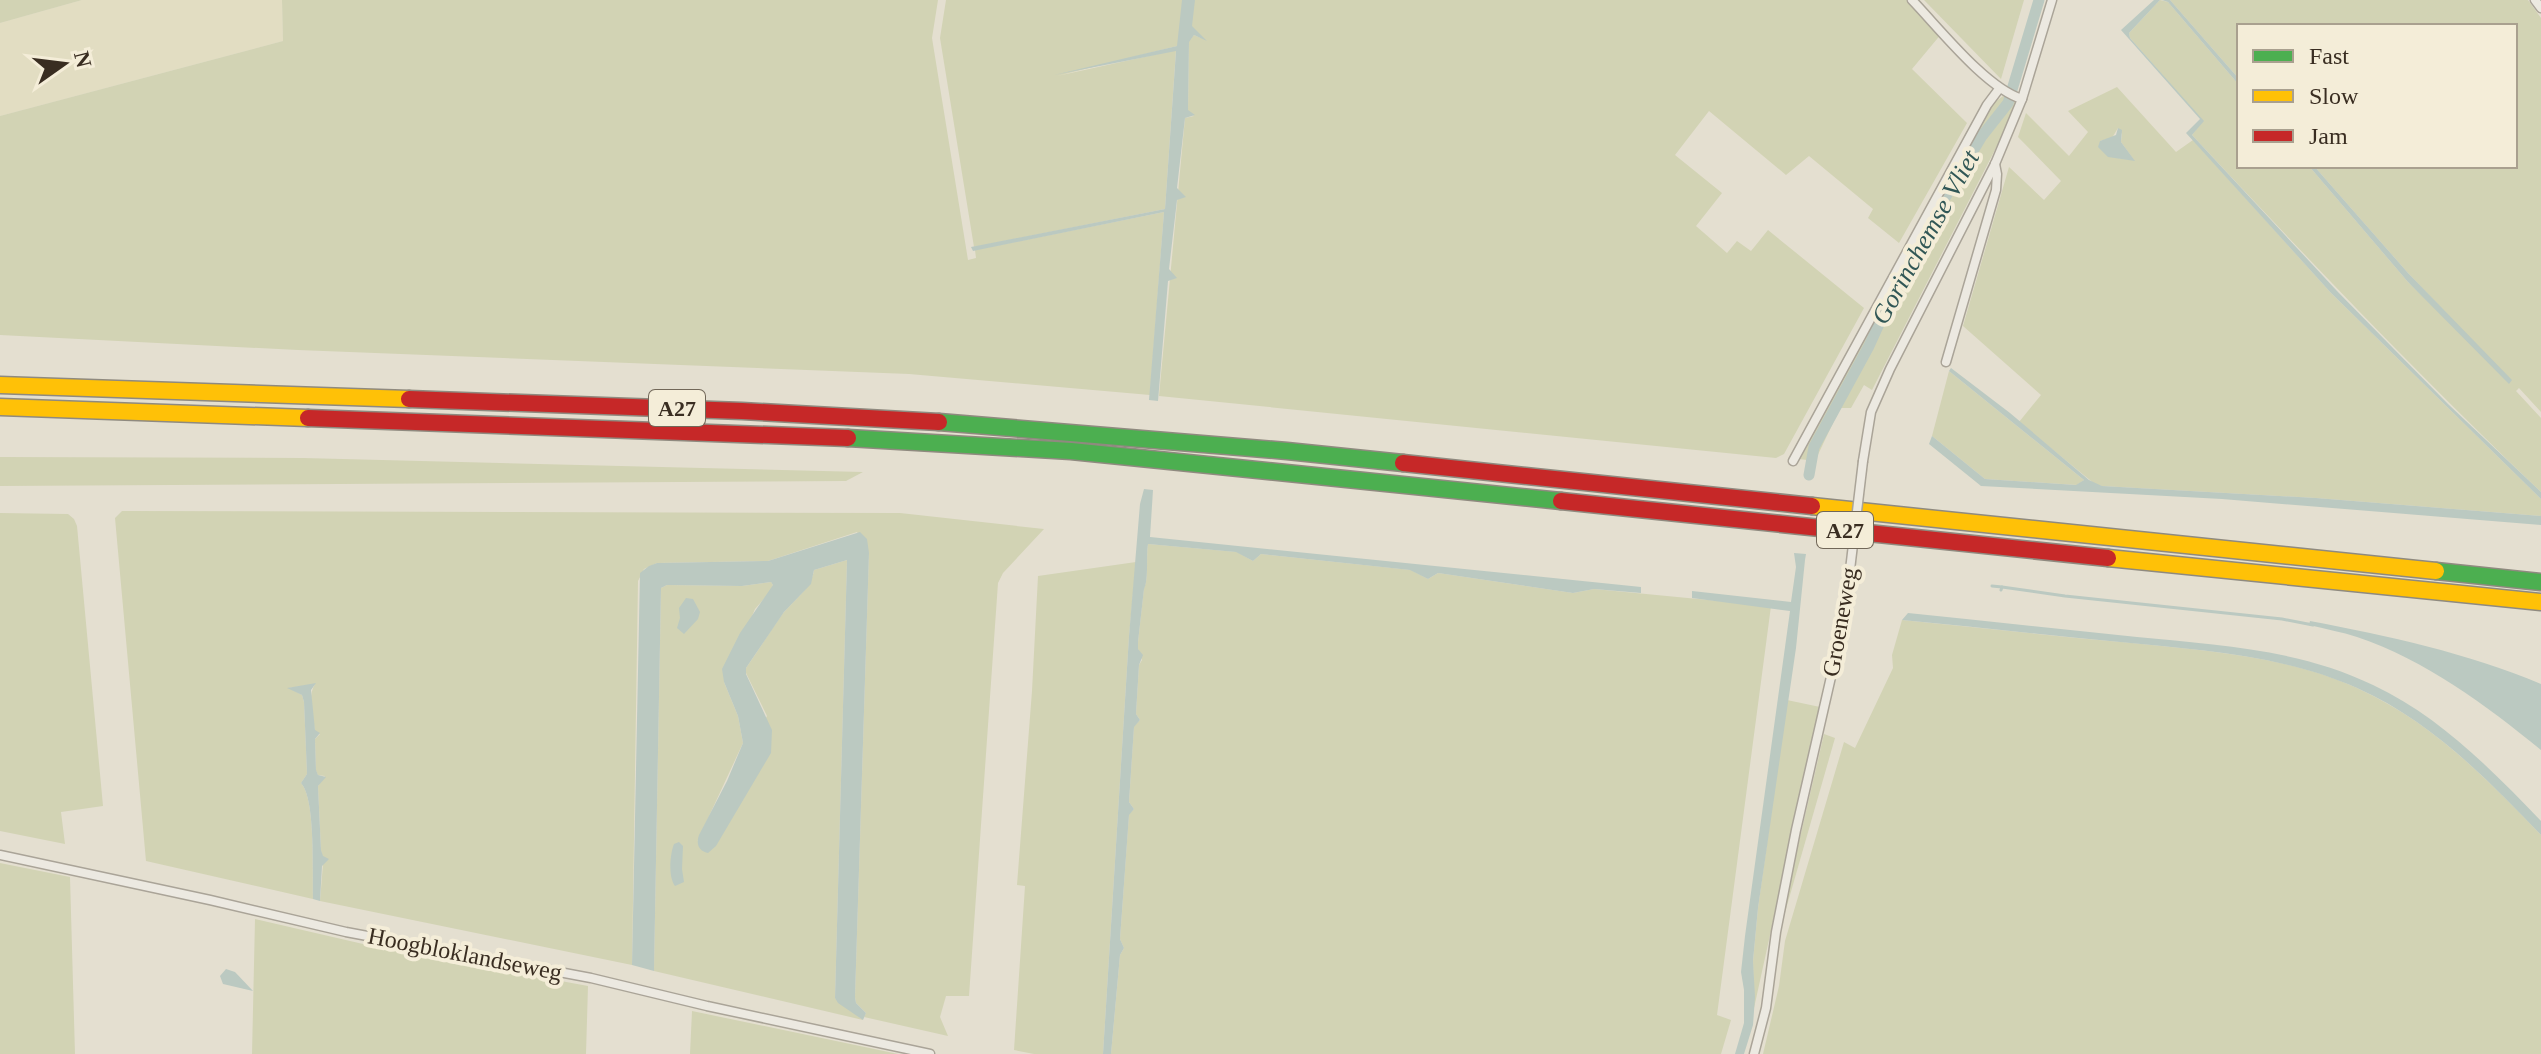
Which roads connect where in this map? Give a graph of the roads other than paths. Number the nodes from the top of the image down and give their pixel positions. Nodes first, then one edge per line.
1 (1912, 0) edge
2 (2052, 0) edge
3 (2535, 0) edge
4 (2541, 8) edge
5 (1999, 89) junction
6 (2015, 97) junction
7 (1995, 164) junction
8 (1946, 362) dead end
9 (0, 385) edge
10 (0, 407) edge
11 (182, 414) junction
12 (0, 418) edge
13 (1793, 461) dead end
14 (2541, 582) edge
15 (2541, 602) edge
16 (0, 855) edge
17 (930, 1054) edge
18 (1754, 1054) edge

1 - 5 street
2 - 6 street, Groeneweg
3 - 4 street
5 - 6 street
5 - 13 street
6 - 7 street, Groeneweg
7 - 8 street, Groeneweg
7 - 18 street, Groeneweg, bridge
9 - 14 highway, A27
10 - 11 highway, A27
11 - 12 highway, A27
11 - 15 highway, A27
16 - 17 street, Hoogbloklandseweg

